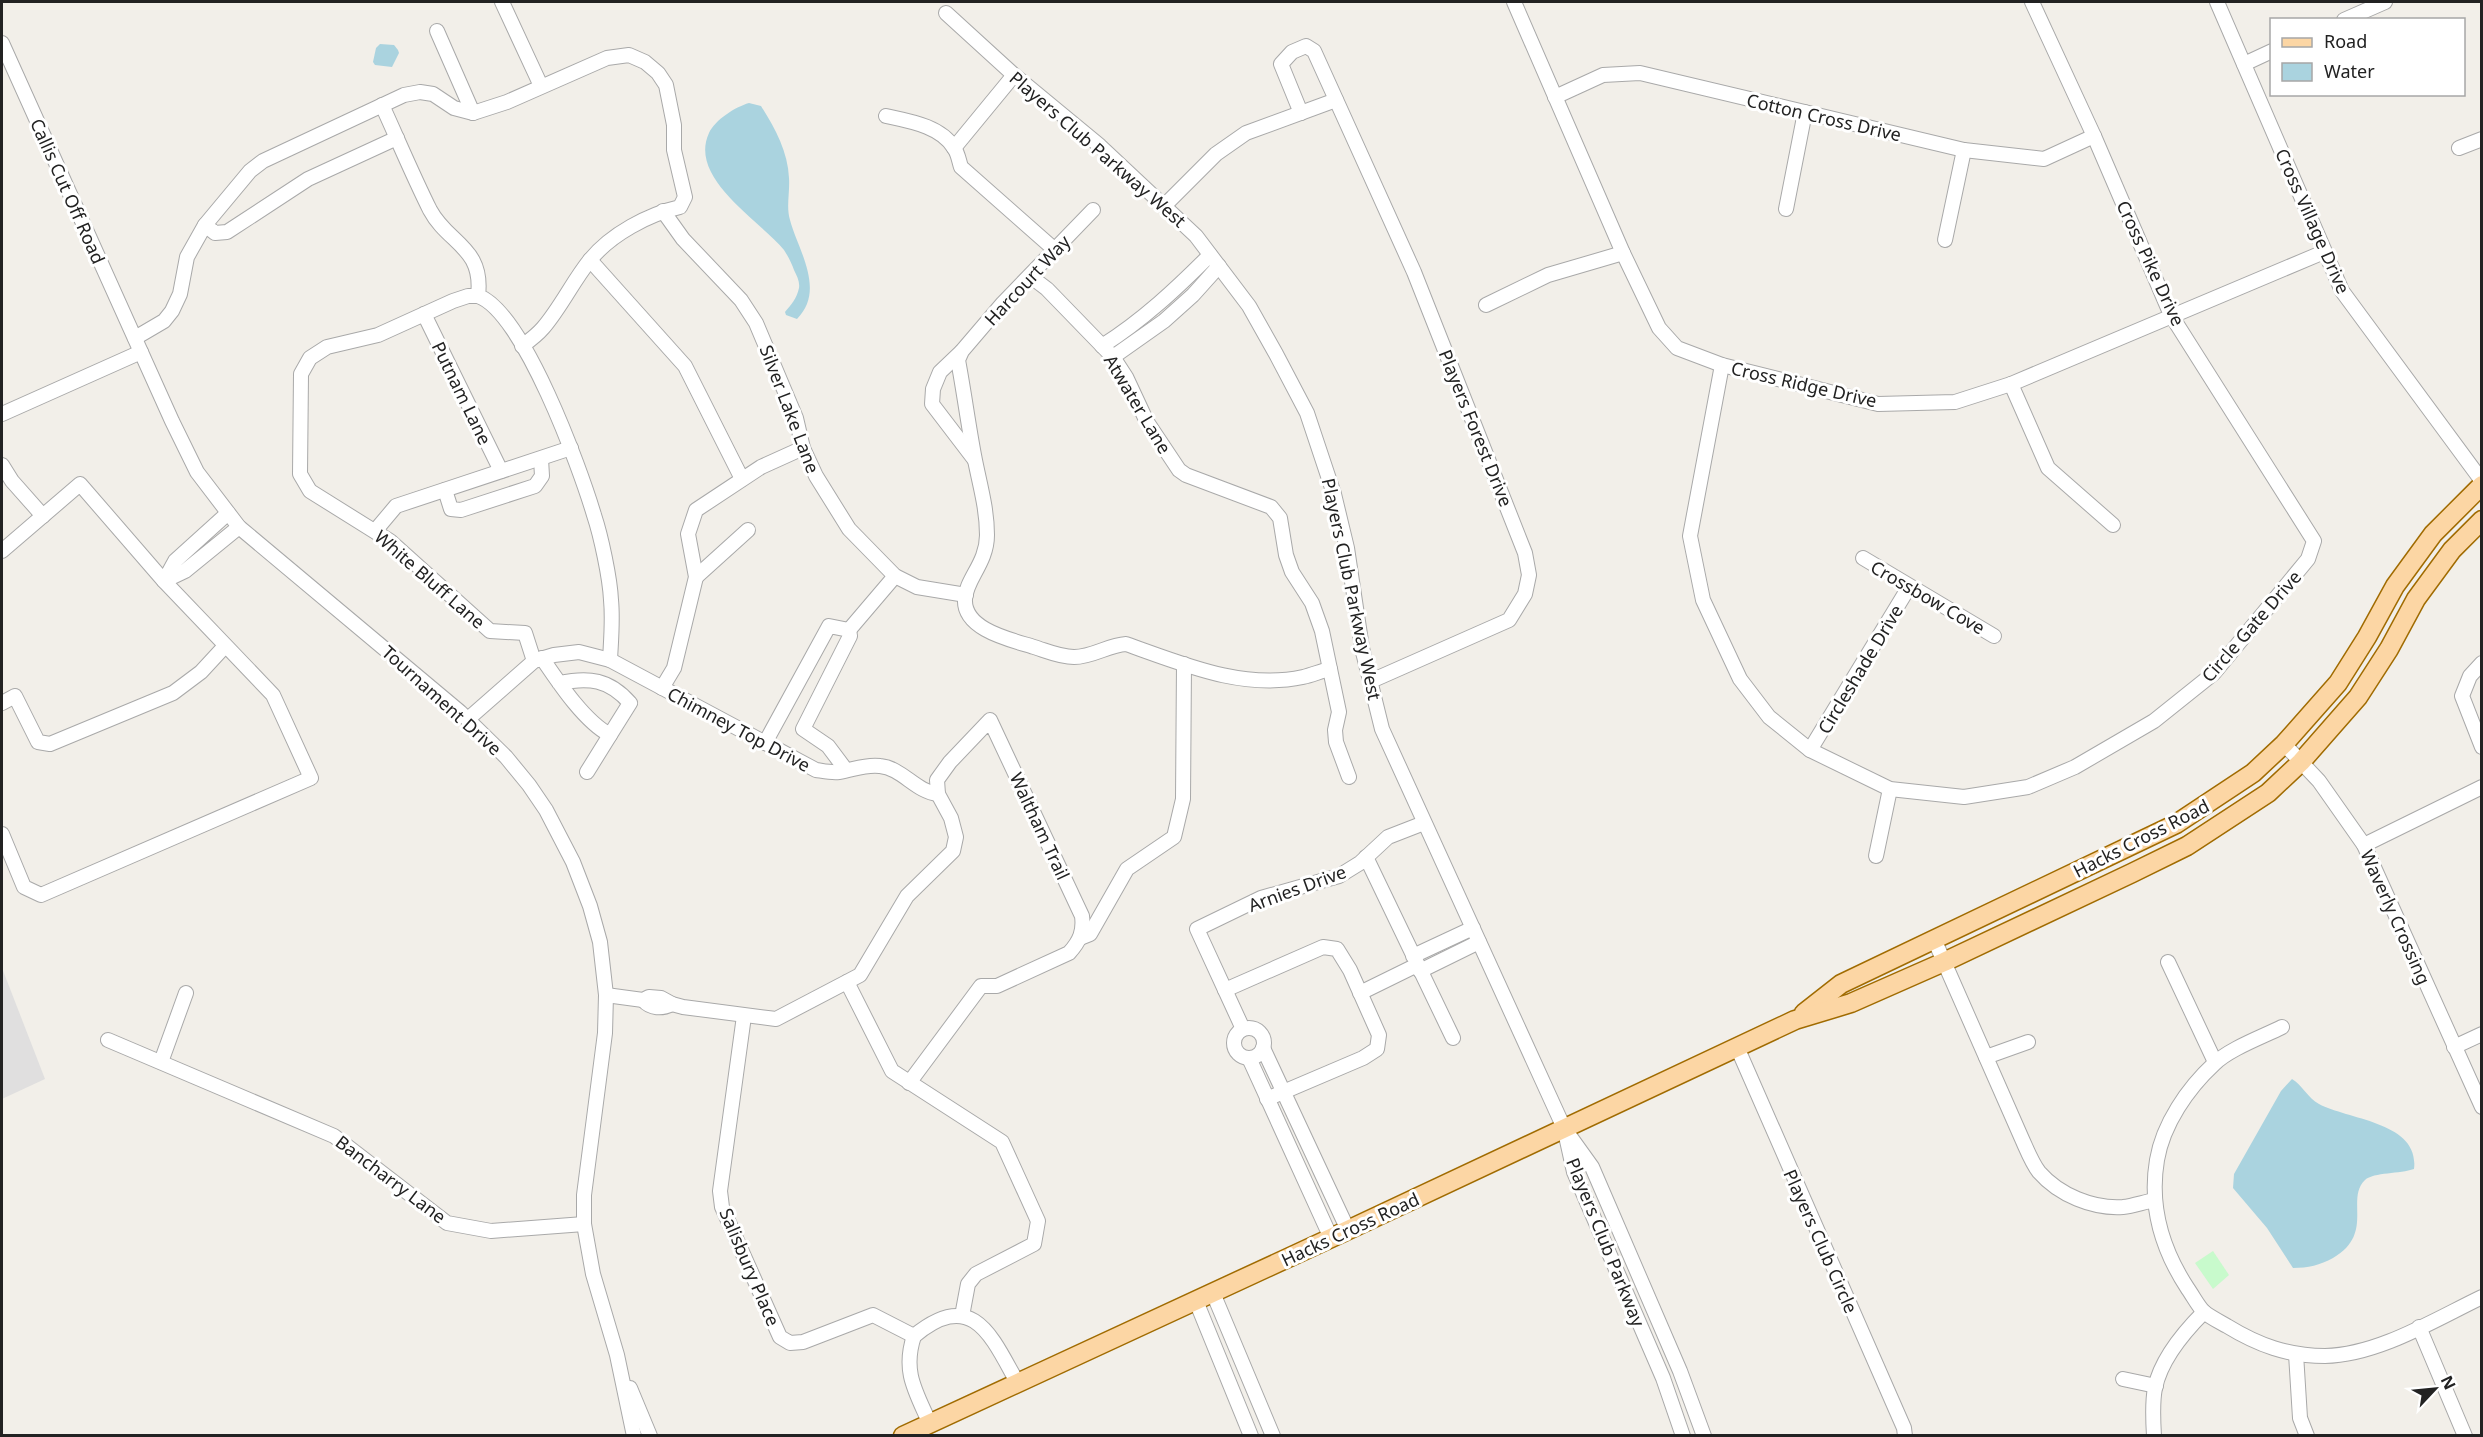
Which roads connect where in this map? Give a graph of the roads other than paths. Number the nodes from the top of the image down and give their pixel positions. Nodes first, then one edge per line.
1 (502, 2) edge
2 (1514, 2) edge
3 (2032, 2) edge
4 (2217, 2) edge
5 (2385, 2) edge
6 (946, 13) dead end
7 (2349, 18) edge
8 (437, 31) dead end
9 (2, 43) edge
10 (2270, 51) edge
11 (2244, 64) junction
12 (1014, 75) junction
13 (541, 86) junction
14 (1555, 97) junction
15 (1336, 100) junction
16 (382, 105) junction
17 (1805, 112) junction
18 (473, 113) junction
19 (1301, 113) junction
20 (886, 116) dead end
21 (2094, 136) junction
22 (397, 138) junction
23 (2481, 139) edge
24 (954, 148) junction
25 (2459, 148) dead end
26 (1964, 150) junction
27 (1164, 206) junction
28 (1786, 209) dead end
29 (1093, 210) dead end
30 (663, 211) junction
31 (206, 225) junction
32 (1945, 240) dead end
33 (1054, 250) junction
34 (2324, 252) junction
35 (1623, 253) junction
36 (590, 260) junction
37 (1215, 260) junction
38 (1030, 276) junction
39 (478, 296) junction
40 (1165, 300) junction
41 (1486, 305) dead end
42 (1176, 310) junction
43 (424, 314) junction
44 (2172, 315) junction
45 (1143, 318) junction
46 (1152, 330) junction
47 (135, 338) junction
48 (522, 346) junction
49 (1102, 346) junction
50 (962, 351) junction
51 (141, 352) junction
52 (1113, 357) junction
53 (1722, 365) junction
54 (2011, 384) junction
55 (2, 414) edge
56 (571, 448) junction
57 (803, 448) junction
58 (187, 454) joint
59 (541, 459) junction
60 (975, 461) junction
61 (2, 465) edge
62 (501, 471) junction
63 (742, 479) junction
64 (2481, 483) edge
65 (445, 490) junction
66 (228, 513) junction
67 (43, 516) junction
68 (2481, 520) edge
69 (2113, 525) dead end
70 (239, 527) junction
71 (748, 530) dead end
72 (375, 531) junction
73 (2314, 542) joint
74 (2, 550) edge
75 (1863, 558) dead end
76 (895, 576) junction
77 (696, 577) junction
78 (164, 581) junction
79 (1909, 587) junction
80 (966, 595) junction
81 (849, 630) junction
82 (1994, 636) dead end
83 (225, 646) junction
84 (538, 660) junction
85 (610, 660) junction
86 (2481, 663) edge
87 (1184, 664) junction
88 (1330, 669) junction
89 (1371, 681) junction
90 (559, 682) junction
91 (662, 688) junction
92 (2, 703) edge
93 (468, 719) junction
94 (610, 735) junction
95 (765, 743) junction
96 (2284, 744) junction
97 (2481, 747) edge
98 (1810, 750) junction
99 (2301, 762) junction
100 (846, 770) junction
101 (587, 772) dead end
102 (1349, 777) dead end
103 (2481, 787) edge
104 (1890, 789) junction
105 (938, 794) junction
106 (1424, 823) junction
107 (2, 834) edge
108 (2364, 845) junction
109 (1876, 856) dead end
110 (1366, 857) junction
111 (1473, 928) junction
112 (1081, 935) junction
113 (1934, 939) junction
114 (1479, 942) junction
115 (1438, 953) junction
116 (1944, 962) junction
117 (2168, 962) dead end
118 (1416, 964) junction
119 (847, 982) junction
120 (1225, 990) junction
121 (186, 993) dead end
122 (1360, 993) junction
123 (606, 995) junction
124 (744, 1016) junction
125 (1795, 1020) junction
126 (2282, 1028) dead end
127 (1243, 1029) junction
128 (2481, 1034) edge
129 (1453, 1038) dead end
130 (108, 1040) dead end
131 (2028, 1042) dead end
132 (1737, 1047) junction
133 (2454, 1047) junction
134 (1263, 1048) junction
135 (1986, 1057) junction
136 (1249, 1058) junction
137 (161, 1062) junction
138 (2215, 1062) junction
139 (909, 1083) junction
140 (1284, 1092) junction
141 (1267, 1099) junction
142 (2481, 1107) edge
143 (1564, 1128) junction
144 (1301, 1130) junction
145 (1285, 1138) junction
146 (1328, 1187) junction
147 (1311, 1195) junction
148 (2155, 1200) junction
149 (584, 1224) junction
150 (1348, 1230) junction
151 (1331, 1238) junction
152 (1213, 1293) junction
153 (2481, 1297) edge
154 (1196, 1301) junction
155 (2204, 1312) junction
156 (962, 1316) junction
157 (2419, 1327) junction
158 (914, 1336) junction
159 (2296, 1354) junction
160 (617, 1356) junction
161 (2123, 1379) dead end
162 (1017, 1382) junction
163 (2156, 1386) junction
164 (930, 1424) junction
165 (634, 1436) edge
166 (650, 1436) edge
167 (903, 1436) edge
168 (1251, 1436) edge
169 (1273, 1436) edge
170 (1683, 1436) edge
171 (1704, 1436) edge
172 (1905, 1436) edge
173 (2154, 1436) edge
174 (2307, 1436) edge
175 (2465, 1436) edge

1 - 13 street
2 - 14 street, Cross Ridge Drive
3 - 21 street, Cross Pike Drive
4 - 11 street, Cross Village Drive
5 - 7 street
6 - 12 street, Players Club Parkway West
8 - 18 street
9 - 47 street, Callis Cut Off Road
10 - 11 street
11 - 34 street, Cross Village Drive
12 - 24 street
12 - 27 street, Players Club Parkway West
13 - 18 street
13 - 30 street
14 - 17 street, Cotton Cross Drive
14 - 35 street, Cross Ridge Drive
15 - 19 street
15 - 19 street, Players Forest Drive
15 - 89 street, Players Forest Drive
16 - 18 street
16 - 22 street
16 - 31 street
17 - 26 street, Cotton Cross Drive
17 - 28 street
19 - 27 street
20 - 24 street
21 - 26 street, Cotton Cross Drive
21 - 44 street, Cross Pike Drive
22 - 31 street
22 - 39 street
23 - 25 street
24 - 33 street
26 - 32 street
27 - 37 street, Players Club Parkway West
29 - 33 street, Harcourt Way
30 - 36 street
30 - 57 street, Silver Lake Lane
31 - 47 street
33 - 38 street, Harcourt Way
34 - 44 street, Cross Ridge Drive
34 - 64 street, Cross Village Drive
35 - 41 street
35 - 53 street, Cross Ridge Drive
36 - 48 street
36 - 63 street
37 - 40 street
37 - 42 street
37 - 89 street, Players Club Parkway West
38 - 49 street, Atwater Lane
38 - 50 street, Harcourt Way
39 - 43 street, White Bluff Lane
39 - 48 street
40 - 42 street
40 - 45 street
42 - 46 street
43 - 62 street, Putnam Lane
43 - 72 street, White Bluff Lane
44 - 54 street, Cross Ridge Drive
44 - 73 street, Cross Pike Drive
45 - 46 street
45 - 49 street
46 - 52 street
47 - 51 street, Callis Cut Off Road
48 - 56 street
49 - 52 street, Atwater Lane
50 - 60 street, Harcourt Way
50 - 60 street, Harcourt Way
51 - 55 street
51 - 58 street, Callis Cut Off Road
52 - 88 street, Atwater Lane
53 - 54 street, Cross Ridge Drive
53 - 98 street, Circle Gate Drive
54 - 69 street
56 - 59 street
56 - 85 street
57 - 63 street
57 - 76 street, Silver Lake Lane
58 - 66 street, Tournament Drive
59 - 62 street
59 - 65 street
60 - 80 street, Harcourt Way
61 - 67 street
62 - 65 street
63 - 77 street
64 - 96 main road, Hacks Cross Road
65 - 72 street
66 - 70 street, Tournament Drive
66 - 78 street
67 - 74 street
67 - 78 street
68 - 99 main road, Hacks Cross Road
70 - 78 street
70 - 93 street, Tournament Drive
71 - 77 street
72 - 84 street, White Bluff Lane
73 - 104 street, Circle Gate Drive
75 - 79 street, Crossbow Cove
76 - 80 street, Silver Lake Lane
76 - 81 street
77 - 91 street
78 - 83 street
79 - 82 street, Crossbow Cove
79 - 98 street, Circleshade Drive
80 - 87 street
81 - 95 street
81 - 100 street
83 - 92 street
83 - 107 street
84 - 85 street, Chimney Top Drive
84 - 90 street
84 - 93 street
85 - 91 street, Chimney Top Drive
86 - 97 street
87 - 88 street
87 - 112 street
88 - 102 street, Atwater Lane
89 - 106 street, Players Club Parkway West
90 - 94 street
90 - 94 street
91 - 95 street, Chimney Top Drive
93 - 123 street, Tournament Drive
94 - 101 street
95 - 100 street, Chimney Top Drive
96 - 99 street, Waverly Crossing
96 - 113 main road, Hacks Cross Road
98 - 104 street, Circle Gate Drive
99 - 108 street, Waverly Crossing
99 - 116 main road, Hacks Cross Road
100 - 105 street, Chimney Top Drive
103 - 108 street
104 - 109 street
105 - 112 street, Waltham Trail
105 - 119 street
106 - 110 street, Arnies Drive
106 - 111 street, Players Club Parkway West
108 - 133 street, Waverly Crossing
110 - 118 street
110 - 120 street, Arnies Drive
111 - 114 street, Players Club Parkway West
111 - 115 street
112 - 139 street
113 - 116 street
113 - 125 main road, Hacks Cross Road
114 - 115 street
114 - 143 street, Players Club Parkway West
115 - 118 street
116 - 125 main road, Hacks Cross Road
116 - 135 street
117 - 138 street
118 - 122 street
118 - 129 street
119 - 124 street
119 - 139 street
120 - 122 street
120 - 127 street
121 - 137 street
122 - 140 street
123 - 124 street
123 - 149 street, Tournament Drive
124 - 158 street, Salisbury Place
125 - 132 main road, Hacks Cross Road
126 - 138 street
127 - 134 street
127 - 136 street
128 - 133 street
130 - 137 street, Bancharry Lane
131 - 135 street
132 - 143 main road, Hacks Cross Road
132 - 172 street, Players Club Circle
133 - 142 street, Waverly Crossing
134 - 136 street
134 - 140 street
135 - 148 street
136 - 141 street
137 - 149 street, Bancharry Lane
138 - 148 street
139 - 156 street
140 - 141 street
140 - 144 street
141 - 145 street
143 - 150 main road, Hacks Cross Road
143 - 170 street, Players Club Parkway
143 - 171 street, Players Club Parkway
144 - 145 street
144 - 146 street
145 - 147 street
146 - 147 street
146 - 150 street
147 - 151 street
148 - 155 street
149 - 160 street, Tournament Drive
150 - 151 main road, Hacks Cross Road
151 - 152 main road, Hacks Cross Road
152 - 154 main road, Hacks Cross Road
152 - 169 street
153 - 157 street
154 - 162 main road, Hacks Cross Road
154 - 168 street
155 - 159 street
155 - 163 street
156 - 158 street
156 - 162 street
157 - 159 street
157 - 175 street
158 - 164 street
159 - 174 street
160 - 165 street, Tournament Drive
160 - 166 street, Tournament Drive
161 - 163 street
162 - 164 main road, Hacks Cross Road
163 - 173 street
164 - 167 main road, Hacks Cross Road

